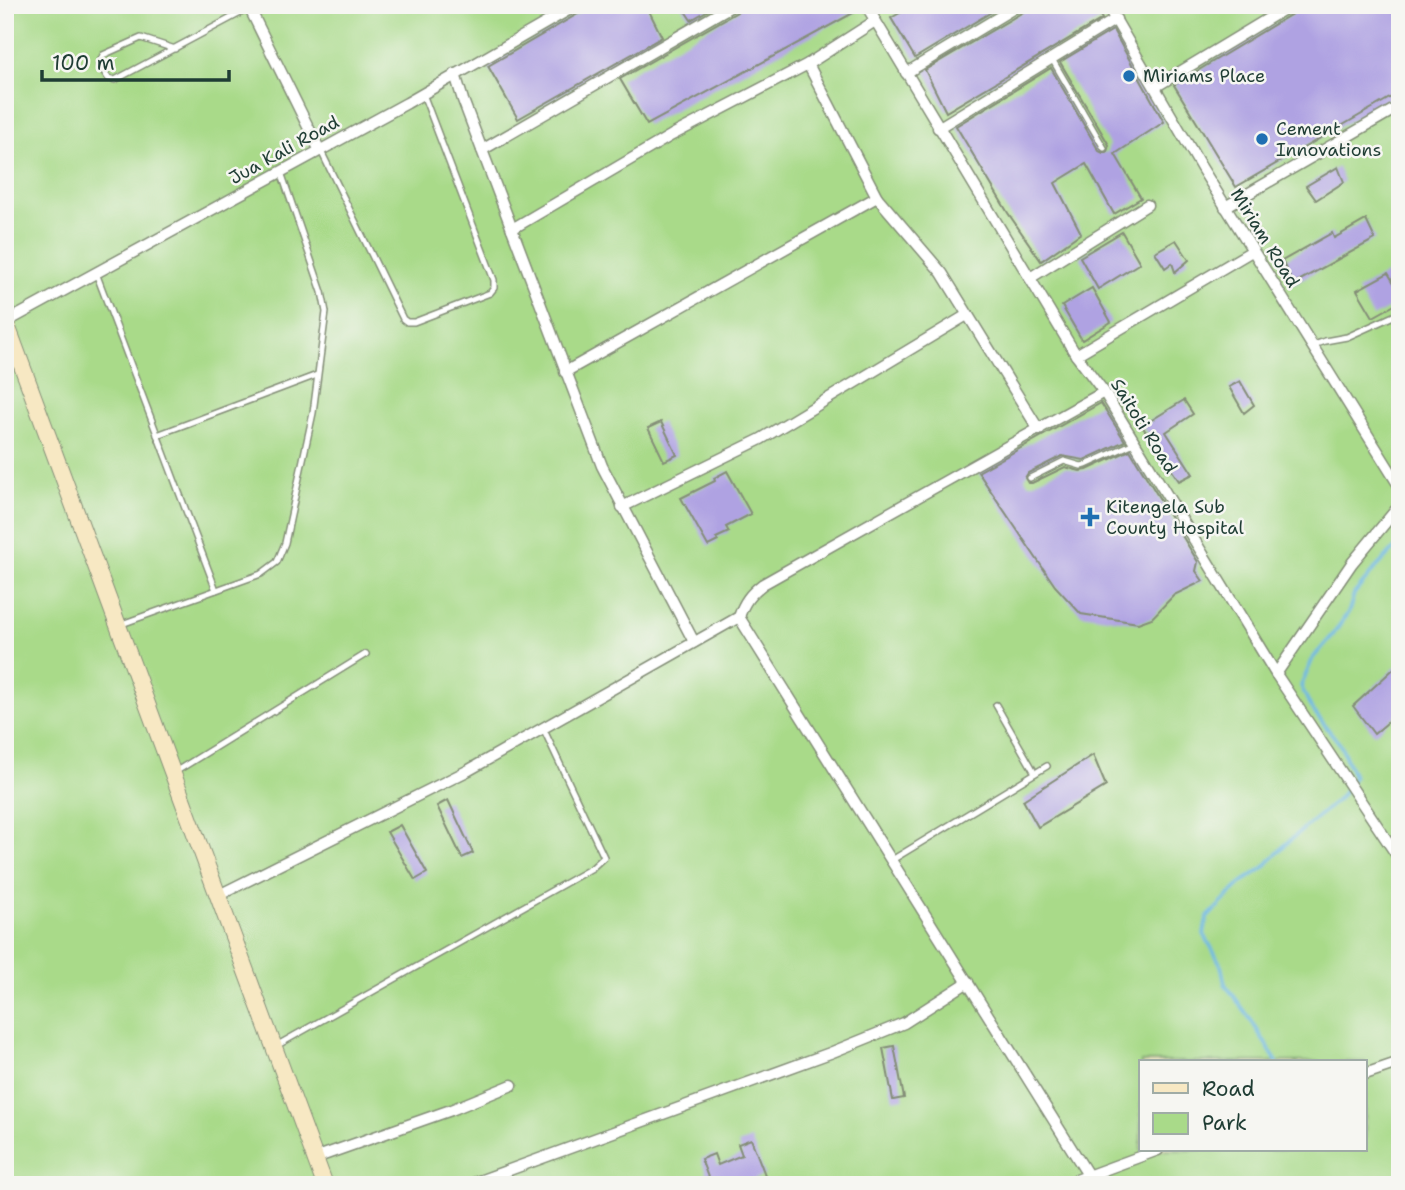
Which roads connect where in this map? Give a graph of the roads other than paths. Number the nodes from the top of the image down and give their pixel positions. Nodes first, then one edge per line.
1 (577, 5) edge
2 (733, 5) edge
3 (866, 5) edge
4 (1018, 5) edge
5 (1107, 5) edge
6 (1290, 5) edge
7 (249, 7) edge
8 (1116, 19) junction
9 (875, 21) junction
10 (174, 49) junction
11 (1052, 58) junction
12 (808, 64) junction
13 (906, 73) junction
14 (455, 74) junction
15 (1155, 87) junction
16 (423, 93) junction
17 (1400, 106) edge
18 (938, 128) junction
19 (1104, 148) dead end
20 (320, 150) junction
21 (482, 150) junction
22 (281, 172) junction
23 (877, 197) junction
24 (1147, 205) dead end
25 (1225, 207) junction
26 (512, 229) junction
27 (1252, 251) junction
28 (96, 273) junction
29 (1030, 278) junction
30 (1400, 313) edge
31 (967, 315) junction
32 (6, 321) edge
33 (1311, 346) junction
34 (1076, 355) junction
35 (565, 372) junction
36 (317, 375) junction
37 (1104, 392) junction
38 (1038, 430) junction
39 (157, 435) junction
40 (1134, 443) junction
41 (1030, 478) dead end
42 (1400, 487) edge
43 (1400, 505) edge
44 (622, 507) junction
45 (216, 590) junction
46 (740, 617) junction
47 (119, 625) junction
48 (694, 642) junction
49 (366, 654) dead end
50 (1276, 674) junction
51 (996, 705) dead end
52 (543, 728) junction
53 (1047, 766) dead end
54 (1035, 773) junction
55 (173, 774) junction
56 (892, 860) junction
57 (1400, 860) edge
58 (217, 896) junction
59 (968, 982) junction
60 (274, 1047) junction
61 (1400, 1062) edge
62 (1366, 1074) edge
63 (512, 1085) dead end
64 (1151, 1152) edge
65 (315, 1158) junction
66 (1088, 1175) junction
67 (1068, 1184) edge
68 (325, 1185) edge
69 (468, 1185) edge

1 - 14 street, Jua Kali Road
2 - 21 street
3 - 9 street, Saitoti Road
4 - 13 street
5 - 8 street, Miriam Road
6 - 15 street
7 - 10 lane
7 - 20 street
8 - 11 street
8 - 15 street, Miriam Road
9 - 12 street
9 - 13 street, Saitoti Road
10 - 10 lane
11 - 18 street
11 - 19 lane
12 - 23 street
12 - 26 street
13 - 18 street, Saitoti Road
14 - 16 street, Jua Kali Road
14 - 21 street
15 - 25 street, Miriam Road
16 - 20 street, Jua Kali Road
16 - 20 lane
17 - 25 street
18 - 29 street, Saitoti Road
20 - 22 street, Jua Kali Road
21 - 26 street
22 - 28 street, Jua Kali Road
22 - 36 lane
23 - 31 street
23 - 35 street
24 - 29 street
25 - 27 street, Miriam Road
26 - 35 street
27 - 33 street, Miriam Road
27 - 34 street
28 - 32 street, Jua Kali Road
28 - 39 lane
29 - 34 street, Saitoti Road
30 - 33 lane
31 - 38 street
31 - 44 street
32 - 47 street
33 - 42 street, Miriam Road
34 - 37 street, Saitoti Road
35 - 44 street
36 - 39 lane
36 - 45 lane
37 - 38 street
37 - 40 street, Saitoti Road
38 - 46 street
39 - 45 lane
40 - 41 lane
40 - 50 street, Saitoti Road
43 - 50 street
44 - 48 street
45 - 47 lane
46 - 48 street
46 - 56 street
47 - 55 street
48 - 52 street
49 - 55 lane
50 - 57 street, Saitoti Road
51 - 54 lane
52 - 58 street
52 - 60 lane
53 - 54 lane
54 - 56 lane
55 - 58 street
56 - 59 street
58 - 60 street
59 - 66 street
59 - 69 street
60 - 65 street
61 - 62 street
63 - 65 street
64 - 66 street
65 - 68 street
66 - 67 street

